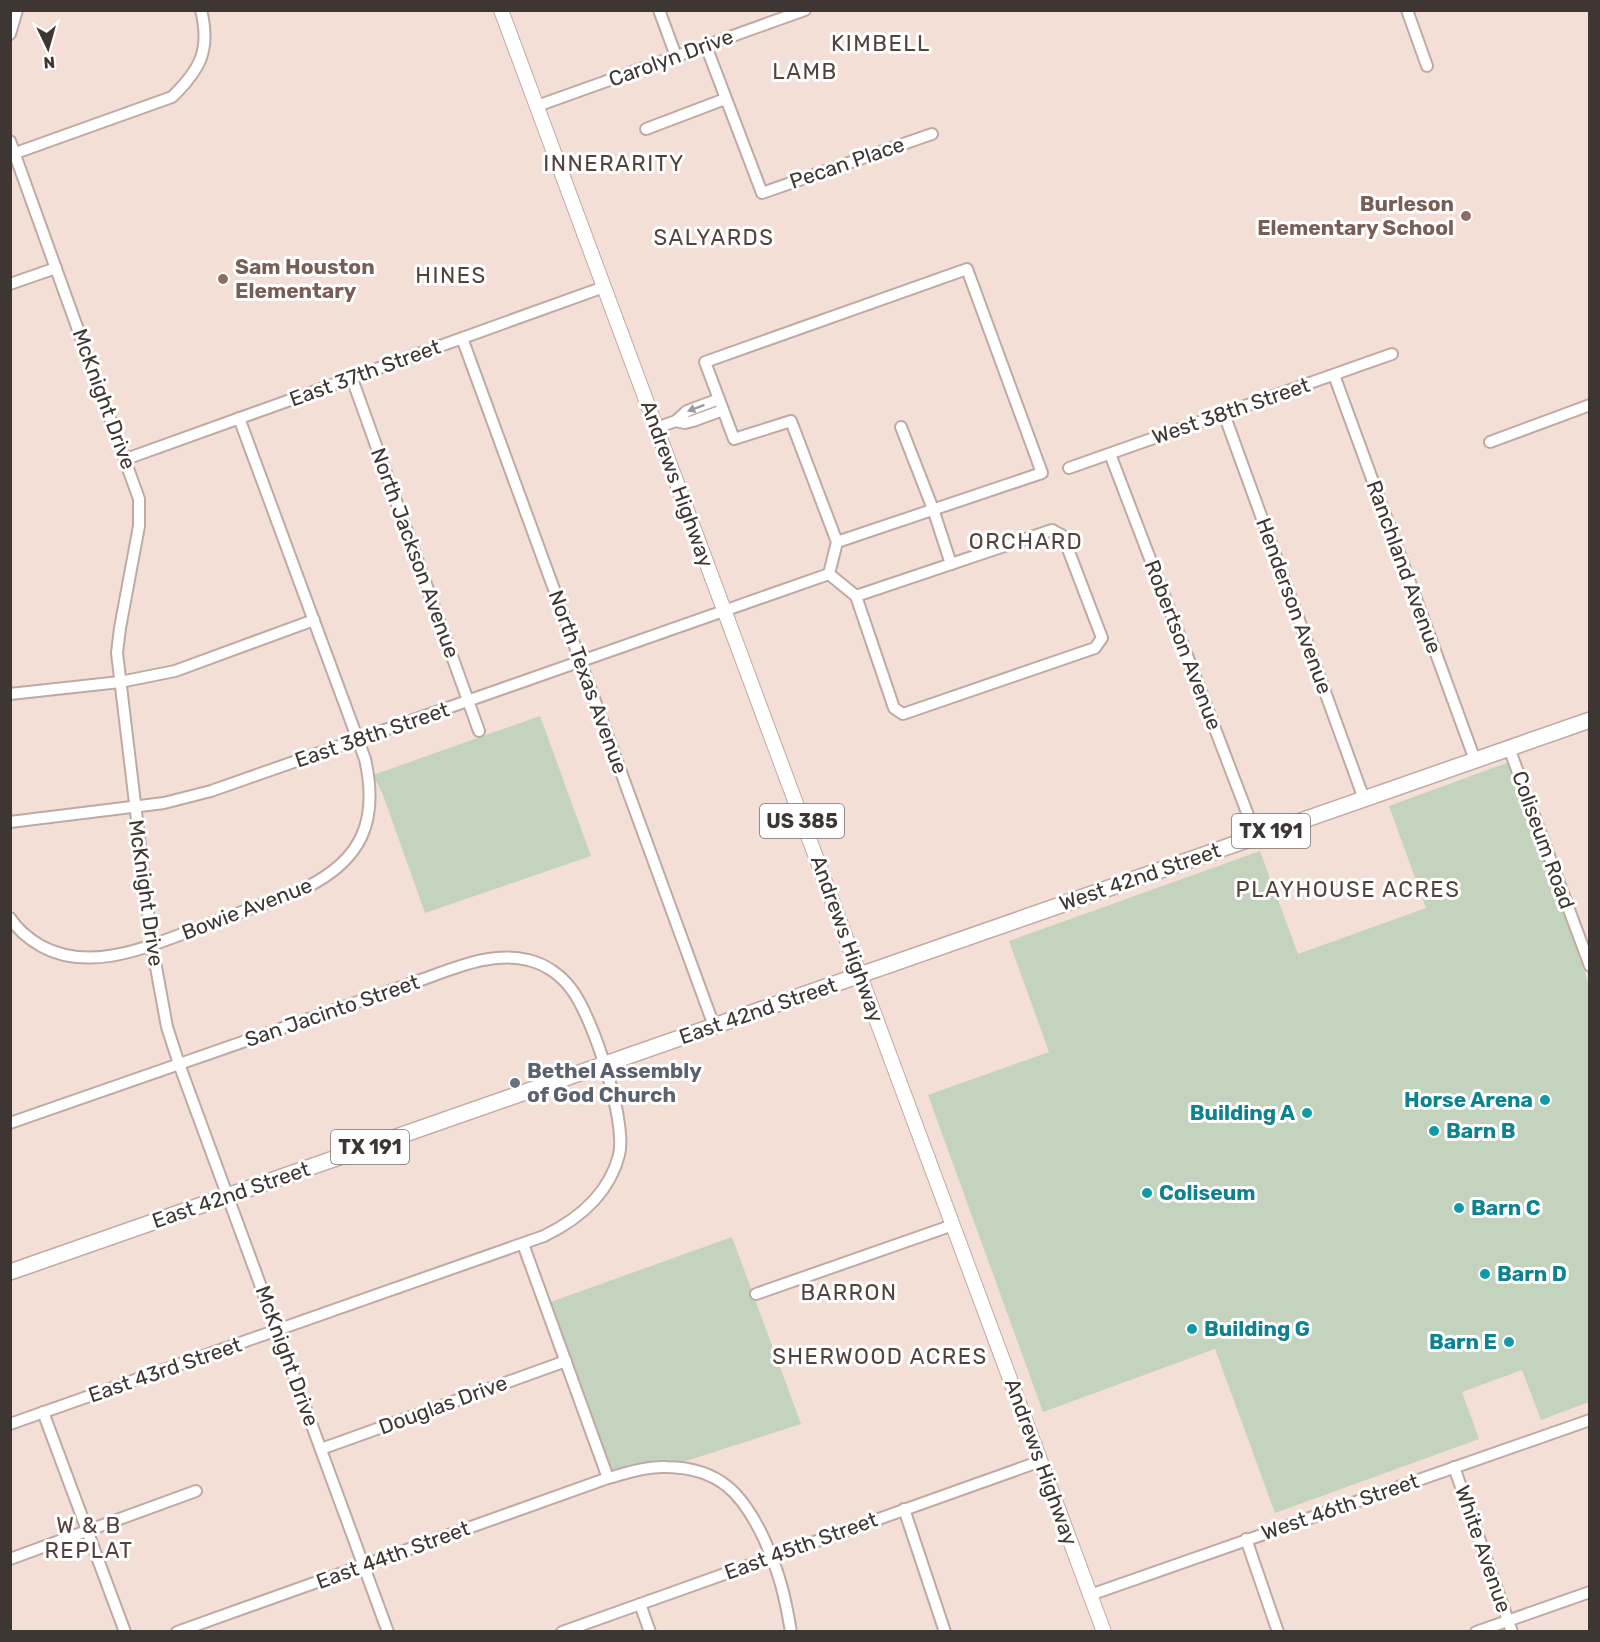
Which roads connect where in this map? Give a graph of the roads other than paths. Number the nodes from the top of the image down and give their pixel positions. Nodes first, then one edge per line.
1 (17, 10) edge
2 (201, 10) edge
3 (501, 10) edge
4 (659, 10) edge
5 (805, 10) edge
6 (1407, 10) edge
7 (10, 34) edge
8 (706, 46) junction
9 (676, 56) junction
10 (1426, 66) dead end
11 (725, 99) junction
12 (537, 106) junction
13 (646, 129) dead end
14 (932, 134) dead end
15 (10, 141) edge
16 (12, 155) edge
17 (56, 268) junction
18 (10, 284) edge
19 (604, 287) junction
20 (462, 338) junction
21 (1392, 354) dead end
22 (1334, 375) junction
23 (351, 376) junction
24 (721, 405) junction
25 (1590, 405) edge
26 (1224, 414) junction
27 (239, 418) junction
28 (902, 427) dead end
29 (657, 428) junction
30 (1490, 442) dead end
31 (1110, 454) junction
32 (126, 459) junction
33 (1069, 468) dead end
34 (933, 509) junction
35 (837, 542) junction
36 (951, 564) junction
37 (829, 574) junction
38 (856, 596) junction
39 (724, 611) junction
40 (314, 620) junction
41 (580, 662) junction
42 (120, 682) junction
43 (10, 694) edge
44 (469, 701) junction
45 (1590, 720) edge
46 (479, 731) dead end
47 (358, 740) junction
48 (1509, 748) junction
49 (1475, 760) junction
50 (1364, 799) junction
51 (135, 807) junction
52 (10, 822) edge
53 (1256, 836) junction
54 (10, 918) edge
55 (152, 945) junction
56 (1590, 966) edge
57 (860, 975) junction
58 (714, 1026) junction
59 (179, 1064) junction
60 (604, 1065) junction
61 (10, 1123) edge
62 (228, 1196) junction
63 (953, 1226) junction
64 (523, 1244) junction
65 (10, 1272) edge
66 (756, 1294) dead end
67 (277, 1330) junction
68 (566, 1361) junction
69 (44, 1412) junction
70 (1590, 1420) edge
71 (10, 1424) edge
72 (321, 1449) junction
73 (1041, 1461) junction
74 (1454, 1467) junction
75 (608, 1478) junction
76 (196, 1491) dead end
77 (904, 1509) junction
78 (87, 1530) junction
79 (1246, 1539) junction
80 (772, 1557) junction
81 (10, 1559) edge
82 (363, 1565) junction
83 (1590, 1592) edge
84 (1090, 1595) junction
85 (640, 1604) junction
86 (1508, 1620) junction
87 (124, 1632) edge
88 (177, 1632) edge
89 (388, 1632) edge
90 (562, 1632) edge
91 (650, 1632) edge
92 (791, 1632) edge
93 (945, 1632) edge
94 (1104, 1632) edge
95 (1278, 1632) edge
96 (1476, 1632) edge
97 (1512, 1632) edge

1 - 7 street
2 - 16 street
3 - 12 main road, Andrews Highway / US 385
4 - 9 street
5 - 8 street, Carolyn Drive
6 - 10 street
8 - 9 street, Carolyn Drive
8 - 11 street
9 - 12 street, Carolyn Drive
11 - 13 street
11 - 14 street, Pecan Place
12 - 19 main road, Andrews Highway / US 385
15 - 16 street, McKnight Drive
16 - 17 street, McKnight Drive
17 - 18 street
17 - 32 street, McKnight Drive
19 - 20 street, East 37th Street
19 - 29 main road, Andrews Highway / US 385
20 - 23 street, East 37th Street
20 - 41 street, North Texas Avenue
21 - 22 street, West 38th Street
22 - 26 street, West 38th Street
22 - 49 street, Ranchland Avenue
23 - 27 street, East 37th Street
23 - 44 street, North Jackson Avenue
24 - 29 street
24 - 34 street
24 - 35 street
25 - 30 street
26 - 31 street, West 38th Street
26 - 50 street, Henderson Avenue
27 - 32 street, East 37th Street
27 - 40 street, Bowie Avenue
28 - 34 street
29 - 39 main road, Andrews Highway / US 385
31 - 33 street, West 38th Street
31 - 53 street, Robertson Avenue
32 - 42 street, McKnight Drive
34 - 35 street
34 - 36 street
35 - 37 street
36 - 38 street
36 - 38 street
37 - 38 street
37 - 39 street
39 - 41 street, East 38th Street
39 - 57 main road, Andrews Highway / US 385
40 - 42 street
40 - 47 street, Bowie Avenue
41 - 44 street, East 38th Street
41 - 58 street, North Texas Avenue
42 - 43 street
42 - 51 street, McKnight Drive
44 - 46 street, North Jackson Avenue
44 - 47 street, East 38th Street
45 - 48 highway, West 42nd Street / TX 191
47 - 51 street, East 38th Street
47 - 55 street, Bowie Avenue
48 - 49 highway, West 42nd Street / TX 191
48 - 56 street, Coliseum Road
49 - 50 highway, West 42nd Street / TX 191
50 - 53 highway, West 42nd Street / TX 191
51 - 52 street, East 38th Street
51 - 55 street, McKnight Drive
53 - 57 highway, West 42nd Street / TX 191
54 - 55 street, Bowie Avenue
55 - 59 street, McKnight Drive
57 - 58 highway, East 42nd Street / TX 191
57 - 63 main road, Andrews Highway / US 385
58 - 60 highway, East 42nd Street / TX 191
59 - 60 street, San Jacinto Street
59 - 61 street, San Jacinto Street
59 - 62 street, McKnight Drive
60 - 62 highway, East 42nd Street / TX 191
60 - 64 street, San Jacinto Street
62 - 65 highway, East 42nd Street / TX 191
62 - 67 street, McKnight Drive
63 - 66 street
63 - 73 main road, Andrews Highway / US 385
64 - 67 street, East 43rd Street
64 - 68 street
67 - 69 street, East 43rd Street
67 - 72 street, McKnight Drive
68 - 72 street, Douglas Drive
68 - 75 street
69 - 71 street, East 43rd Street
69 - 78 street
70 - 74 street, West 46th Street
72 - 82 street, McKnight Drive
73 - 77 street, East 45th Street
73 - 84 main road, Andrews Highway / US 385
74 - 79 street, West 46th Street
74 - 86 street, White Avenue
75 - 80 street, East 44th Street
75 - 82 street, East 44th Street
76 - 78 street
77 - 80 street, East 45th Street
77 - 93 street
78 - 81 street
78 - 87 street
79 - 84 street, West 46th Street
79 - 95 street
80 - 85 street, East 45th Street
80 - 92 street, East 44th Street
82 - 88 street, East 44th Street
82 - 89 street, McKnight Drive
83 - 86 street
84 - 94 main road, Andrews Highway / US 385
85 - 90 street, East 45th Street
85 - 91 street
86 - 96 street
86 - 97 street, White Avenue

